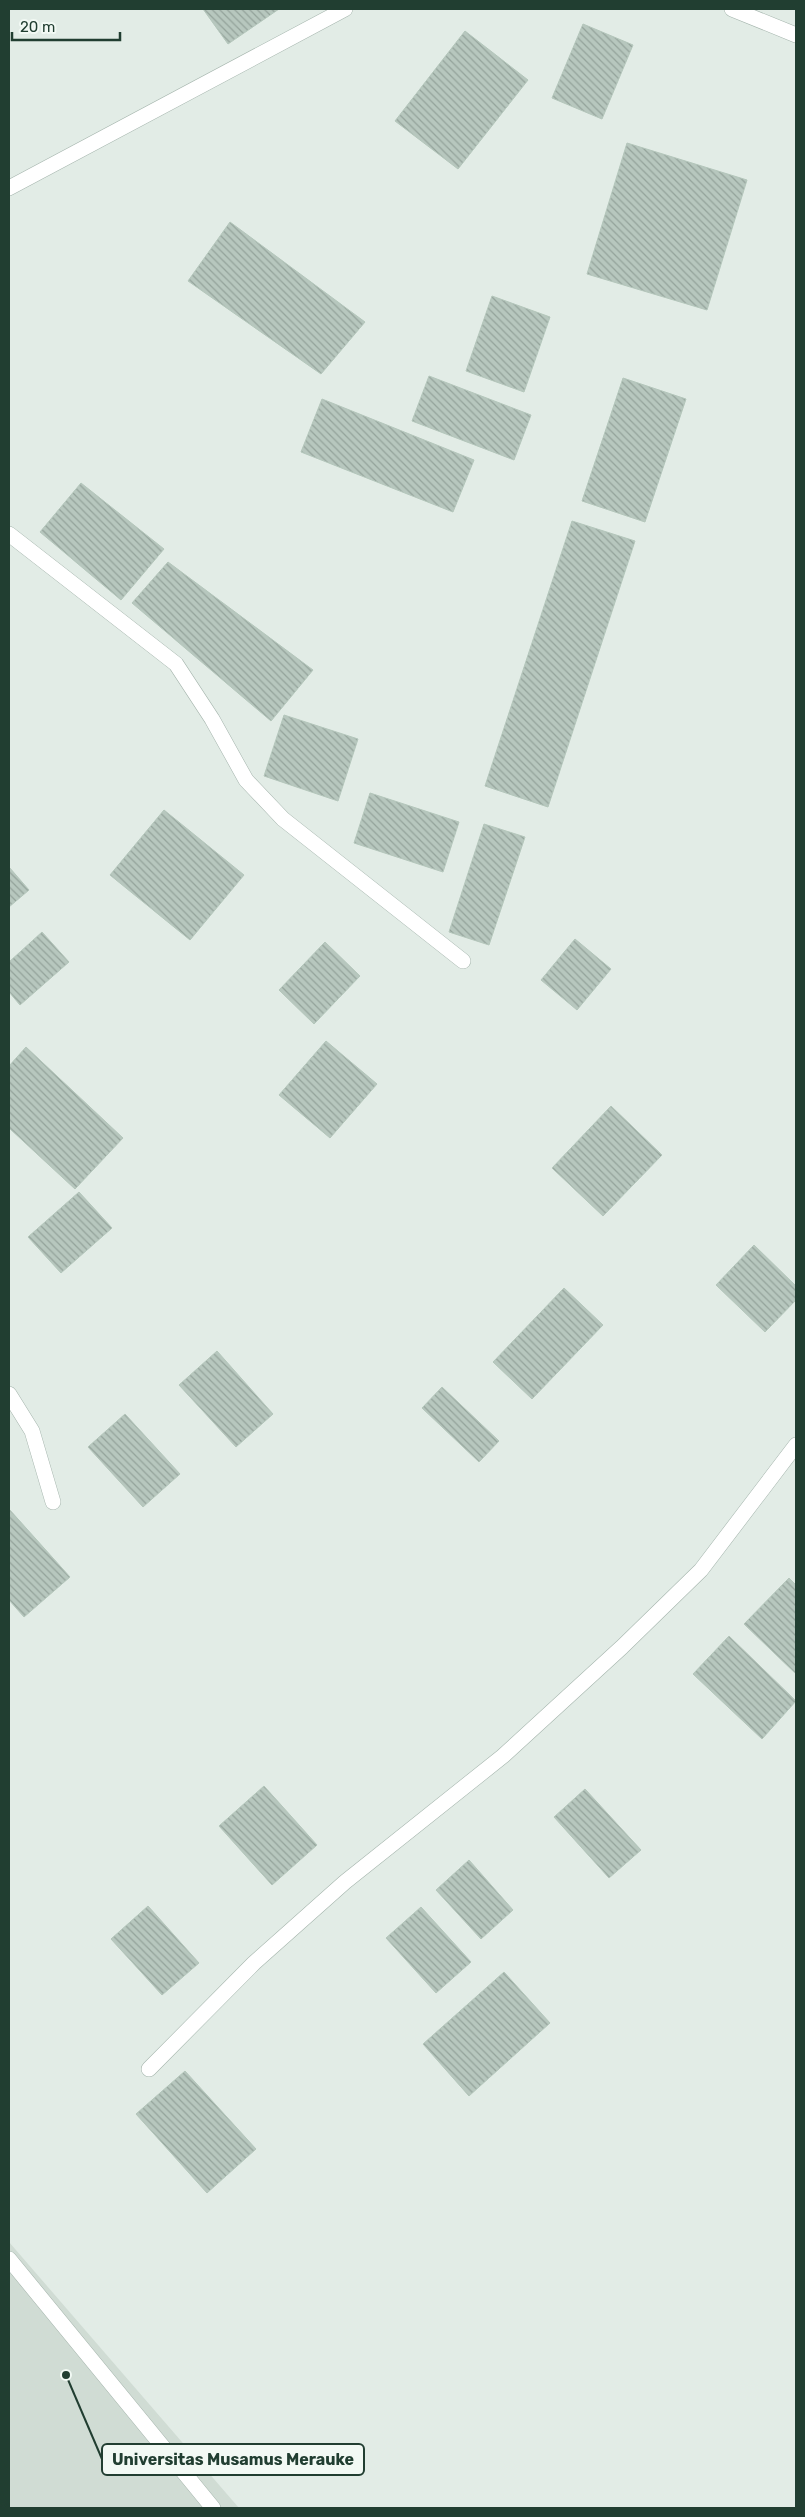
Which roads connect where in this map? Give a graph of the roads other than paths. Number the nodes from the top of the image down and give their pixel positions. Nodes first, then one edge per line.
1 (345, 9) edge
2 (732, 9) edge
3 (796, 35) edge
4 (9, 188) edge
5 (9, 534) edge
6 (463, 961) dead end
7 (9, 1394) edge
8 (796, 1445) edge
9 (53, 1502) dead end
10 (149, 2069) dead end
11 (9, 2259) edge
12 (213, 2508) edge

1 - 4 street
2 - 3 street
5 - 6 street
7 - 9 street
8 - 10 street
11 - 12 street

